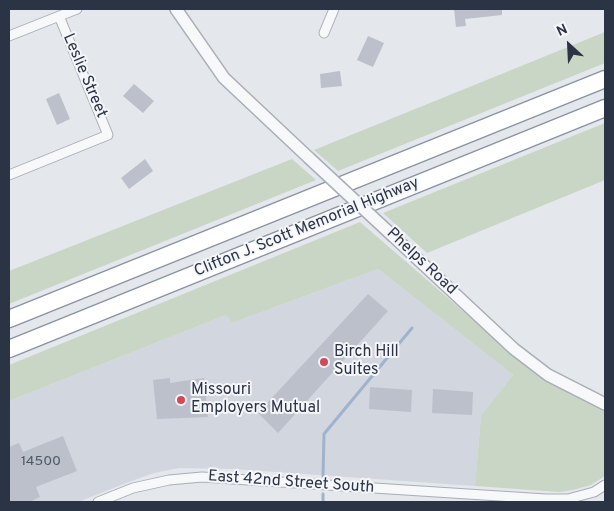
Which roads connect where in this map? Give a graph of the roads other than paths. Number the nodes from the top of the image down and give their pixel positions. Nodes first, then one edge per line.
1 (77, 9) edge
2 (176, 9) edge
3 (334, 9) edge
4 (59, 16) junction
5 (324, 33) dead end
6 (9, 36) edge
7 (605, 78) edge
8 (605, 108) edge
9 (9, 175) edge
10 (9, 319) edge
11 (9, 349) edge
12 (605, 404) edge
13 (605, 485) edge
14 (98, 502) edge

1 - 4 street
2 - 12 street, Phelps Road, bridge
3 - 5 street
4 - 6 street
4 - 9 street, Leslie Street
7 - 10 highway, Clifton J. Scott Memorial Highway
8 - 11 highway, Clifton J. Scott Memorial Highway
13 - 14 street, East 42nd Street South

